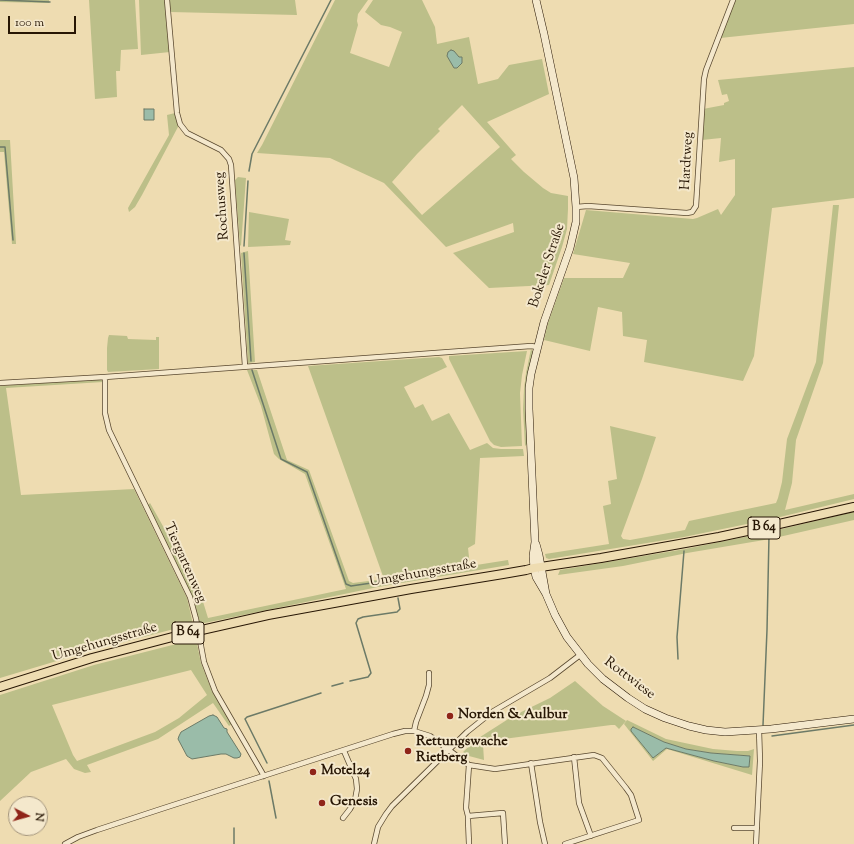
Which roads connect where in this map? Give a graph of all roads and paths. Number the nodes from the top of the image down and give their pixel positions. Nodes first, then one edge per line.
1 (167, 0) edge
2 (536, 0) edge
3 (732, 0) edge
4 (576, 207) junction
5 (537, 347) junction
6 (245, 366) junction
7 (105, 377) junction
8 (0, 384) edge
9 (854, 507) edge
10 (538, 567) junction
11 (580, 655) junction
12 (429, 673) dead end
13 (0, 687) edge
14 (854, 719) edge
15 (414, 730) junction
16 (759, 730) junction
17 (449, 750) junction
18 (344, 751) junction
19 (574, 757) junction
20 (531, 763) junction
21 (469, 765) junction
22 (264, 776) junction
23 (468, 816) junction
24 (343, 818) dead end
25 (734, 828) dead end
26 (757, 828) junction
27 (591, 836) junction
28 (65, 844) edge
29 (374, 844) edge
30 (469, 844) edge
31 (505, 844) edge
32 (545, 844) edge
33 (565, 844) edge
34 (756, 844) edge

1 - 6 street, Rochusweg
2 - 4 main road, Bokeler Straße
3 - 4 street, Hardtweg
4 - 5 main road, Bokeler Straße
5 - 6 street
5 - 10 main road, Bokeler Straße
6 - 7 street
7 - 8 street
7 - 22 street, Tiergartenweg, bridge
9 - 10 main road, Umgehungsstraße / B 64
10 - 11 main road, Rottwiese
10 - 13 main road, Umgehungsstraße / B 64
11 - 16 main road, Rottwiese
11 - 17 street
12 - 15 street
14 - 16 main road, Rottwiese
15 - 17 street
15 - 18 street
16 - 26 street
17 - 21 street
17 - 29 street
18 - 22 street
18 - 24 street
19 - 20 street
19 - 27 street
19 - 27 street
20 - 21 street
20 - 32 street
21 - 23 street
22 - 28 street
23 - 30 street
23 - 31 street
25 - 26 street
26 - 34 street
27 - 33 street

